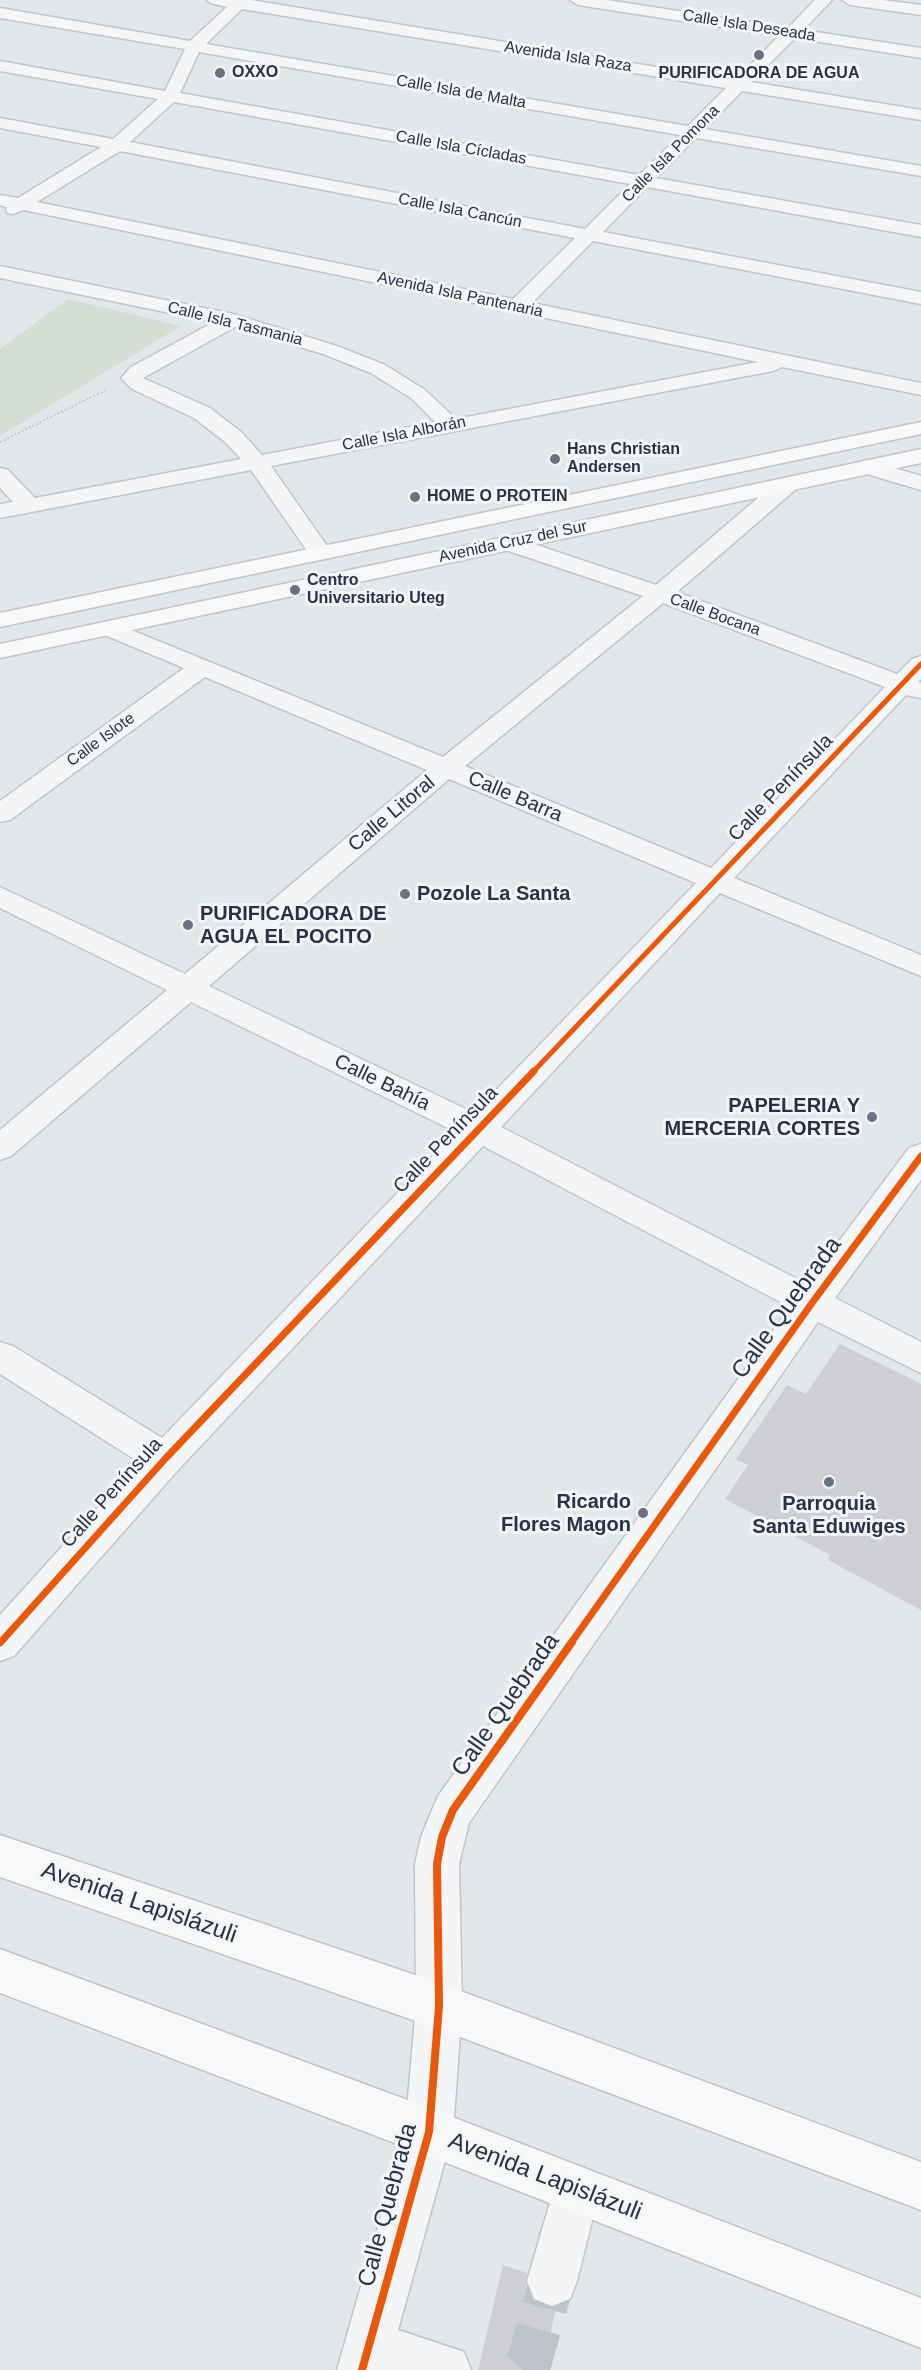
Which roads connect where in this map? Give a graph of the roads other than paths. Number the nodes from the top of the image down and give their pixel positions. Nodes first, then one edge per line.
1 (218, 0) edge
2 (296, 0) edge
3 (578, 0) edge
4 (824, 0) edge
5 (849, 0) edge
6 (240, 2) edge
7 (921, 10) edge
8 (0, 14) edge
9 (791, 33) junction
10 (173, 43) junction
11 (194, 46) junction
12 (921, 53) edge
13 (0, 66) edge
14 (745, 79) junction
15 (148, 92) junction
16 (170, 97) junction
17 (921, 101) edge
18 (133, 106) dead end
19 (921, 115) edge
20 (0, 123) edge
21 (110, 128) dead end
22 (693, 132) junction
23 (95, 142) junction
24 (117, 146) junction
25 (921, 171) edge
26 (645, 180) junction
27 (10, 199) edge
28 (921, 231) edge
29 (589, 235) junction
30 (0, 272) edge
31 (531, 292) junction
32 (921, 298) edge
33 (517, 307) junction
34 (233, 320) junction
35 (795, 355) junction
36 (921, 372) edge
37 (921, 389) edge
38 (450, 425) junction
39 (921, 428) edge
40 (921, 456) edge
41 (257, 462) junction
42 (868, 467) junction
43 (0, 475) edge
44 (921, 483) edge
45 (787, 485) junction
46 (30, 506) junction
47 (0, 511) edge
48 (508, 543) junction
49 (320, 553) junction
50 (660, 594) junction
51 (0, 620) edge
52 (109, 628) junction
53 (0, 651) edge
54 (202, 667) junction
55 (915, 680) edge
56 (447, 768) junction
57 (0, 814) edge
58 (716, 880) junction
59 (0, 896) edge
60 (921, 966) edge
61 (187, 989) junction
62 (478, 1130) junction
63 (0, 1148) edge
64 (921, 1156) edge
65 (812, 1303) junction
66 (0, 1356) edge
67 (921, 1359) edge
68 (165, 1458) junction
69 (0, 1643) edge
70 (0, 1856) edge
71 (0, 1971) edge
72 (439, 2006) junction
73 (429, 2132) junction
74 (921, 2186) edge
75 (576, 2189) junction
76 (552, 2281) tunnel mouth
77 (921, 2323) edge
78 (365, 2358) edge
79 (446, 2370) edge

1 - 6 street, Avenida Isla Raza
1 - 10 street
2 - 14 street, Avenida Isla Raza
3 - 9 street, Calle Isla Deseada
4 - 9 street, Calle Isla Pomona
5 - 7 street
6 - 11 street
6 - 14 street, Avenida Isla Raza
8 - 10 street, Calle Isla de Malta
9 - 12 street, Calle Isla Deseada
9 - 14 street, Calle Isla Pomona
10 - 11 street, Calle Isla de Malta
10 - 15 street
11 - 16 street
11 - 22 street, Calle Isla de Malta
13 - 15 street, Calle Isla Cícladas
14 - 17 street, Avenida Isla Raza
14 - 19 street, Avenida Isla Raza
14 - 22 street, Calle Isla Pomona
15 - 16 street, Calle Isla Cícladas
15 - 18 street
16 - 24 street
16 - 26 street, Calle Isla Cícladas
20 - 23 street, Calle Isla Cancún
21 - 23 street
22 - 25 street, Calle Isla de Malta
22 - 26 street, Calle Isla Pomona
23 - 24 street, Calle Isla Cancún
23 - 27 street
24 - 27 street
24 - 29 street, Calle Isla Cancún
26 - 28 street, Calle Isla Cícladas
26 - 29 street, Calle Isla Pomona
27 - 31 street, Avenida Isla Pantenaria
27 - 33 street, Avenida Isla Pantenaria
29 - 31 street, Calle Isla Pomona
29 - 32 street, Calle Isla Cancún
30 - 34 street, Calle Isla Tasmania
31 - 33 street, Calle Isla Pomona
31 - 35 street, Avenida Isla Pantenaria
33 - 35 street, Avenida Isla Pantenaria
34 - 38 street, Calle Isla Tasmania
34 - 41 street
35 - 36 street, Avenida Isla Pantenaria
35 - 37 street, Avenida Isla Pantenaria
35 - 38 street, Calle Isla Alborán
38 - 41 street, Calle Isla Alborán
39 - 49 main road, Avenida Cruz del Sur
40 - 42 main road, Avenida Cruz del Sur
41 - 46 street, Calle Isla Alborán
41 - 49 street
42 - 44 street
42 - 45 main road, Avenida Cruz del Sur
43 - 46 street
45 - 48 main road, Avenida Cruz del Sur
45 - 50 street, Calle Litoral
46 - 47 street, Calle Isla Alborán
48 - 50 street, Calle Bocana
48 - 52 main road, Avenida Cruz del Sur
49 - 51 main road, Avenida Cruz del Sur
50 - 55 street, Calle Bocana
50 - 56 street, Calle Litoral
52 - 53 main road, Avenida Cruz del Sur
52 - 54 street, Calle Barra
54 - 56 street, Calle Barra
54 - 57 street, Calle Islote
55 - 58 street, Calle Península
56 - 58 street, Calle Barra
56 - 61 street, Calle Litoral
58 - 60 street, Calle Barra
58 - 62 street, Calle Península
59 - 61 street, Calle Bahía
61 - 62 street, Calle Bahía
61 - 63 street, Calle Litoral
62 - 65 street, Calle Bahía
62 - 68 street, Calle Península
64 - 65 street, Calle Quebrada
65 - 67 street, Calle Bahía
65 - 72 street, Calle Quebrada
66 - 68 street
68 - 69 street, Calle Península
70 - 72 main road, Avenida Lapislázuli
71 - 73 main road, Avenida Lapislázuli
72 - 73 street, Calle Quebrada
72 - 74 main road, Avenida Lapislázuli
73 - 75 main road, Avenida Lapislázuli
73 - 78 street, Calle Quebrada
75 - 76 street
75 - 77 main road, Avenida Lapislázuli
78 - 79 street

